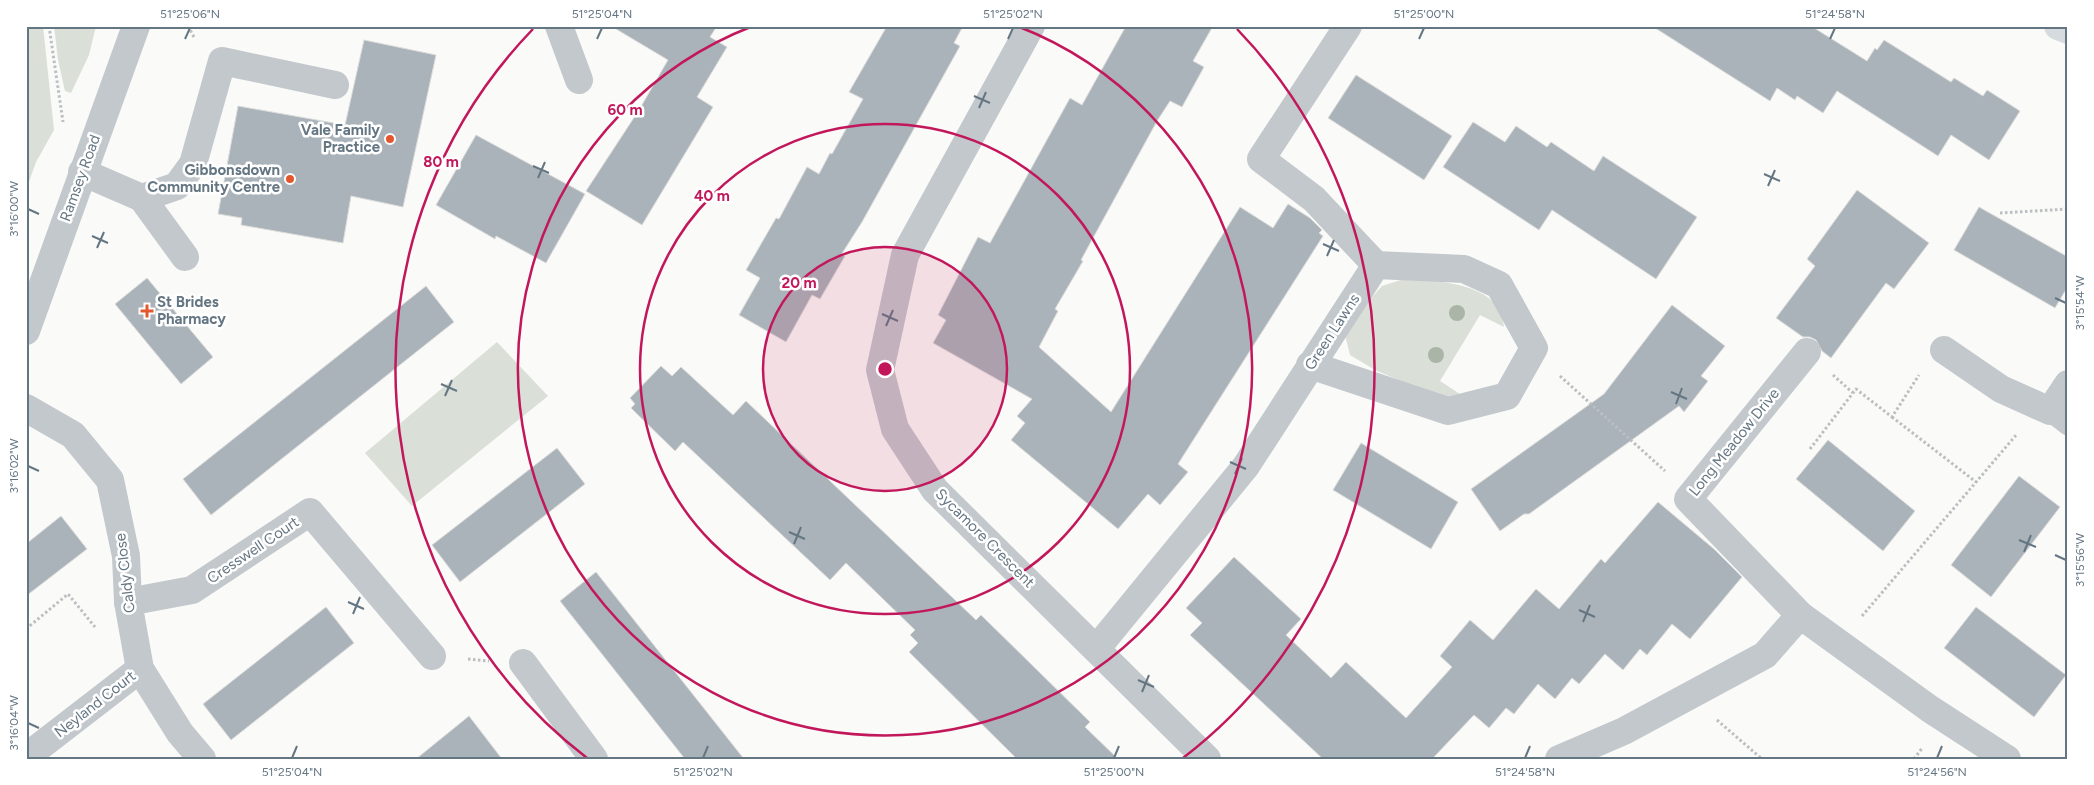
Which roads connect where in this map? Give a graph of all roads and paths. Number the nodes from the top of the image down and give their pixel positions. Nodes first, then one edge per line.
1 (49, 26) edge
2 (136, 26) edge
3 (560, 26) edge
4 (1031, 26) edge
5 (1348, 26) edge
6 (2058, 26) edge
7 (2068, 30) edge
8 (579, 80) dead end
9 (335, 85) dead end
10 (63, 122) dead end
11 (82, 172) junction
12 (142, 198) junction
13 (2068, 209) edge
14 (2000, 212) dead end
15 (185, 257) dead end
16 (1376, 265) junction
17 (26, 331) edge
18 (1534, 348) junction
19 (1944, 350) joint
20 (1807, 352) dead end
21 (1310, 365) junction
22 (2068, 384) edge
23 (26, 408) edge
24 (1892, 417) junction
25 (2059, 418) edge
26 (1810, 448) dead end
27 (1976, 482) junction
28 (1691, 494) junction
29 (128, 602) junction
30 (1800, 615) junction
31 (26, 629) edge
32 (99, 633) dead end
33 (1839, 643) junction
34 (1097, 648) junction
35 (432, 656) joint
36 (523, 663) joint
37 (140, 669) junction
38 (1689, 696) junction
39 (26, 757) edge
40 (202, 759) edge
41 (594, 759) edge
42 (1207, 759) edge
43 (1559, 759) edge
44 (1762, 759) edge
45 (2007, 759) edge

1 - 10 path
2 - 11 street, Ramsey Road
3 - 8 street
4 - 34 street, Sycamore Crescent
5 - 16 street
6 - 7 street
9 - 12 street
11 - 12 street
11 - 17 street, Ramsey Road
12 - 15 street
13 - 14 path
16 - 18 street
16 - 21 street, Green Lawns
18 - 21 street
18 - 28 path
19 - 24 path
19 - 25 street
20 - 28 street, Long Meadow Drive
21 - 34 street, Green Lawns
22 - 25 street
23 - 29 street, Caldy Close
24 - 26 path
24 - 27 path
25 - 27 path
27 - 33 path
28 - 30 street, Long Meadow Drive
29 - 35 street, Cresswell Court
29 - 37 street, Caldy Close
30 - 33 street, Long Meadow Drive
30 - 38 street
31 - 32 path
33 - 45 street, Long Meadow Drive
34 - 42 street, Sycamore Crescent
35 - 36 path
36 - 41 street
37 - 39 street, Neyland Court
37 - 40 street, Caldy Close
38 - 43 street
38 - 44 path

